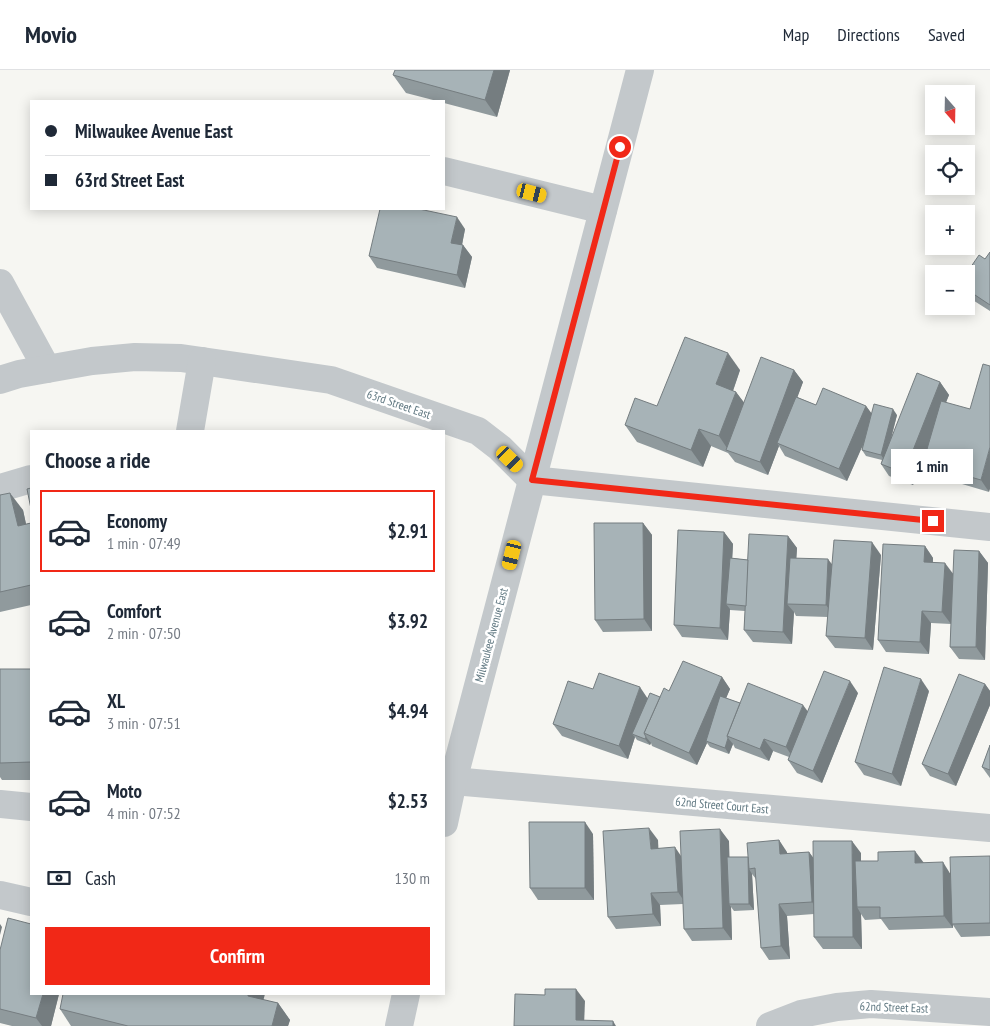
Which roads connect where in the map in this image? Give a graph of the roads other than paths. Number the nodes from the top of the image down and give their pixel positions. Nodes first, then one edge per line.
1 (640, 70) edge
2 (445, 171) edge
3 (603, 210) junction
4 (0, 283) edge
5 (202, 361) junction
6 (47, 369) junction
7 (0, 380) edge
8 (190, 430) edge
9 (30, 479) edge
10 (532, 480) junction
11 (0, 488) edge
12 (990, 527) edge
13 (453, 781) junction
14 (0, 804) edge
15 (30, 807) edge
16 (445, 818) edge
17 (990, 828) edge
18 (0, 895) edge
19 (30, 902) edge
20 (406, 995) edge
21 (990, 1012) edge
22 (400, 1026) edge
23 (770, 1026) edge

1 - 3 street, Milwaukee Avenue East
2 - 3 street
3 - 10 street, Milwaukee Avenue East
4 - 6 street
5 - 6 street, 63rd Street East
5 - 8 street
5 - 10 street, 63rd Street East
6 - 7 street, 63rd Street East
9 - 11 street
10 - 12 street
10 - 13 street, Milwaukee Avenue East
13 - 16 street, Milwaukee Avenue East
13 - 17 street, 62nd Street Court East
14 - 15 street
18 - 19 street
20 - 22 street
21 - 23 street, 62nd Street East

